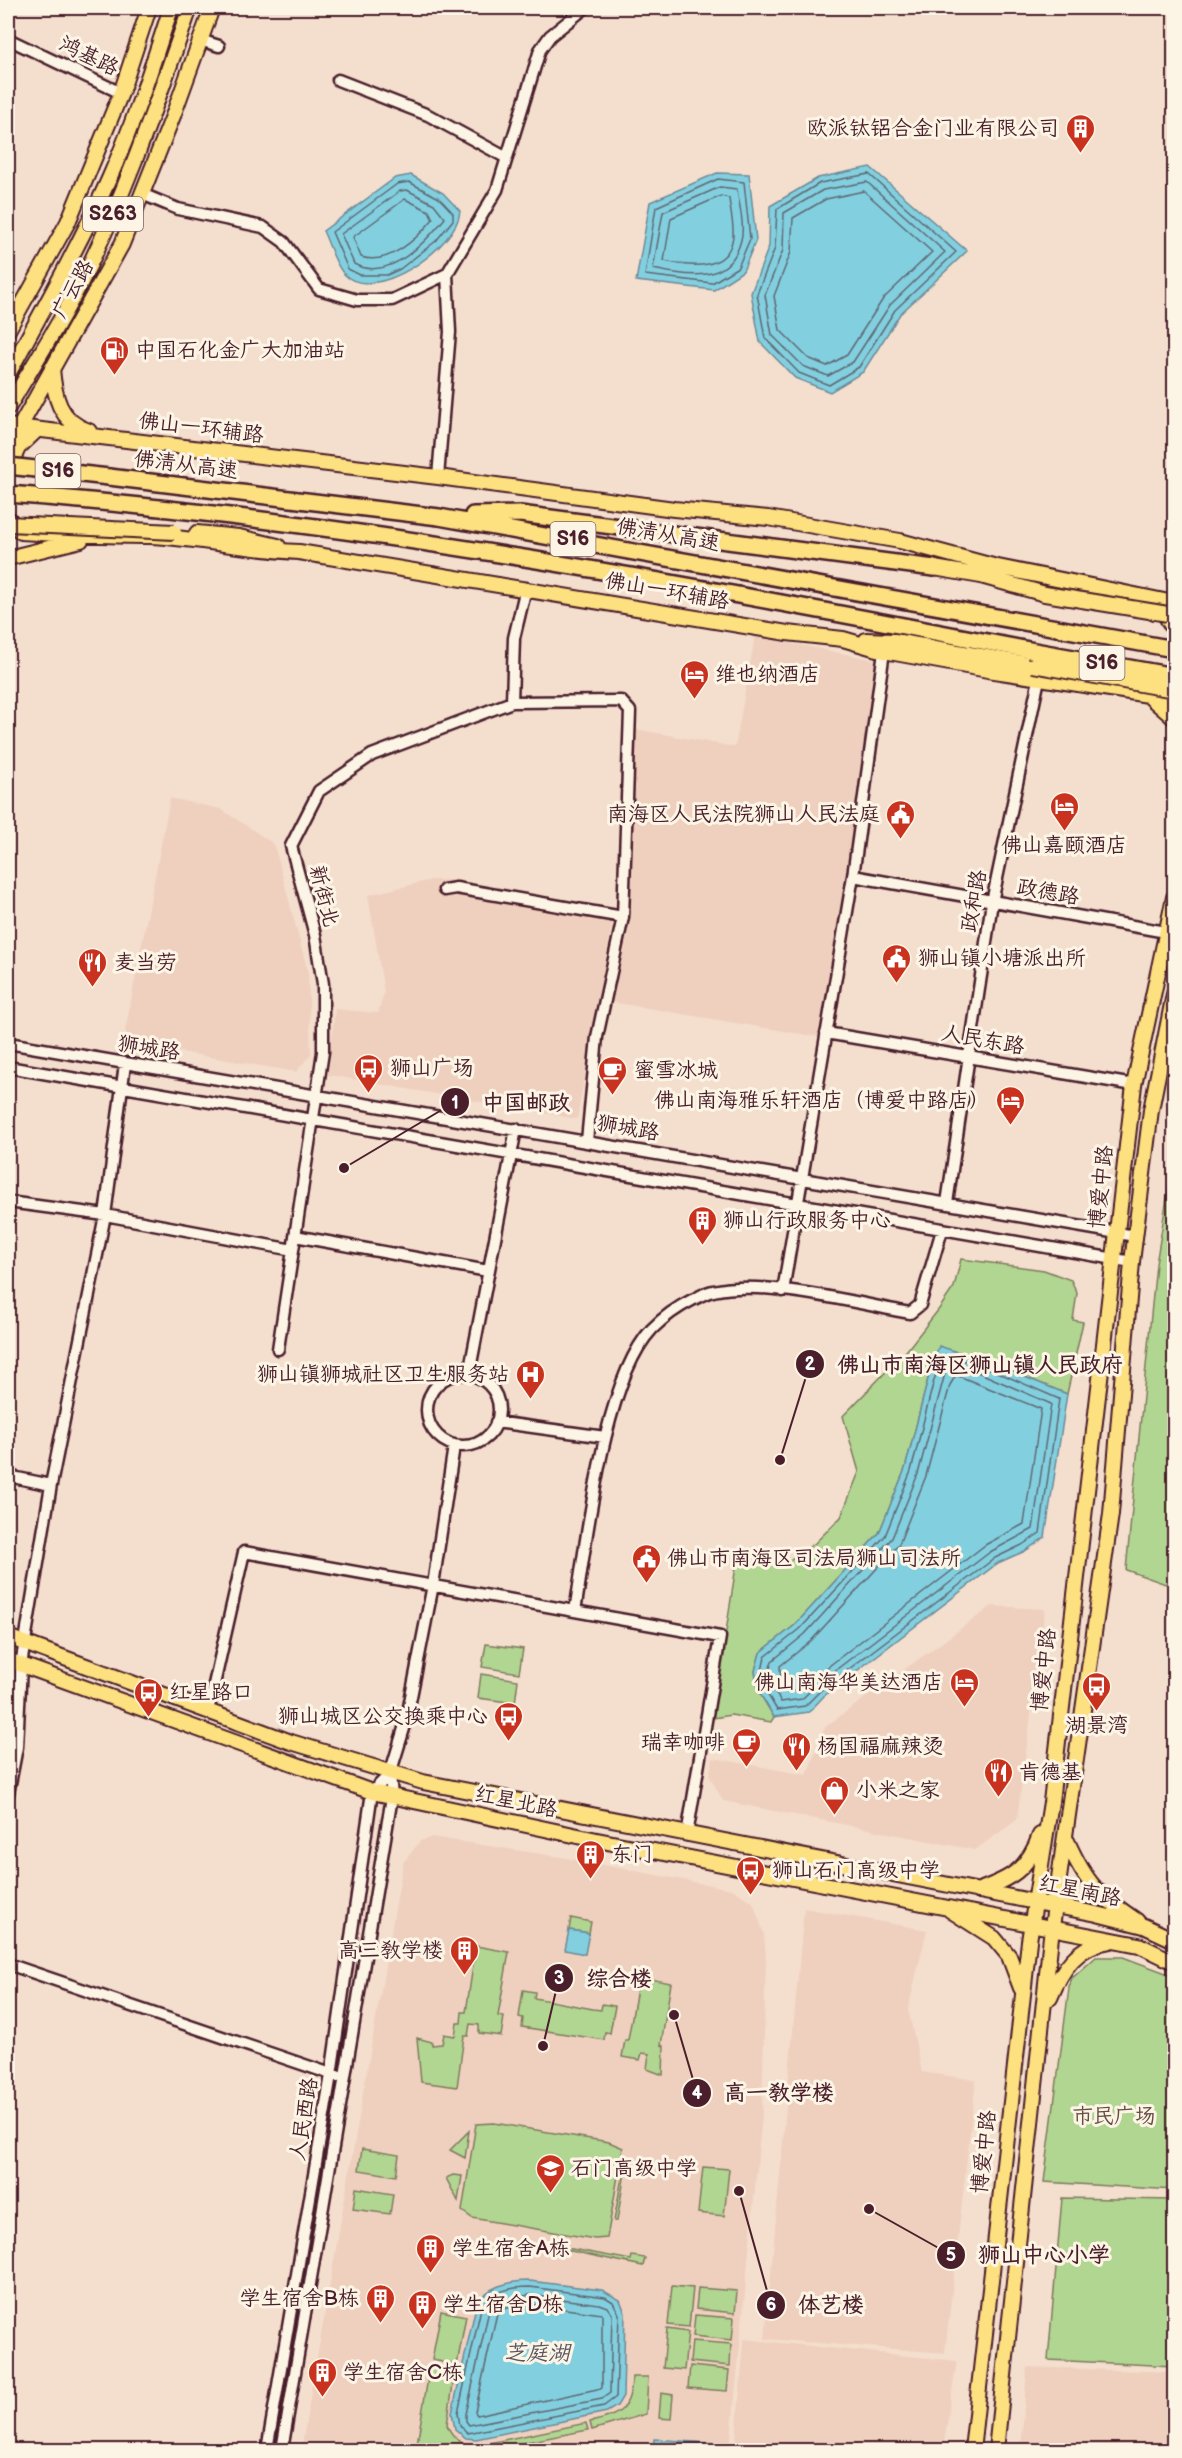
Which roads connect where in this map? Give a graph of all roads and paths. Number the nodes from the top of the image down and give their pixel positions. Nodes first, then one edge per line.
1 (149, 8) edge
2 (171, 8) edge
3 (190, 8) edge
4 (212, 8) edge
5 (585, 8) edge
6 (8, 39) edge
7 (200, 40) junction
8 (219, 46) dead end
9 (338, 80) dead end
10 (121, 93) junction
11 (507, 158) junction
12 (142, 194) junction
13 (447, 274) junction
14 (12, 319) edge
15 (8, 330) edge
16 (52, 366) junction
17 (8, 374) edge
18 (8, 408) edge
19 (13, 426) edge
20 (37, 430) junction
21 (108, 437) junction
22 (8, 448) edge
23 (8, 468) edge
24 (438, 477) junction
25 (8, 494) edge
26 (439, 517) junction
27 (8, 518) edge
28 (8, 524) edge
29 (106, 537) junction
30 (933, 550) junction
31 (299, 552) junction
32 (8, 558) edge
33 (934, 568) joint
34 (981, 576) junction
35 (526, 588) junction
36 (1155, 599) junction
37 (1174, 602) edge
38 (1174, 615) edge
39 (1174, 630) edge
40 (843, 639) junction
41 (1174, 649) edge
42 (884, 651) junction
43 (1174, 668) edge
44 (1174, 676) edge
45 (1039, 679) junction
46 (1174, 690) edge
47 (1146, 695) junction
48 (1174, 699) edge
49 (512, 702) junction
50 (1174, 718) edge
51 (854, 876) junction
52 (444, 890) dead end
53 (1174, 897) edge
54 (992, 903) junction
55 (623, 917) junction
56 (1166, 932) junction
57 (1174, 994) edge
58 (826, 1033) junction
59 (8, 1042) edge
60 (968, 1057) junction
61 (126, 1064) junction
62 (8, 1067) edge
63 (1134, 1085) junction
64 (122, 1087) junction
65 (317, 1095) junction
66 (313, 1120) junction
67 (516, 1129) junction
68 (587, 1141) junction
69 (510, 1155) junction
70 (802, 1178) junction
71 (8, 1202) edge
72 (947, 1203) junction
73 (798, 1206) junction
74 (105, 1215) junction
75 (942, 1230) junction
76 (1118, 1232) junction
77 (295, 1236) junction
78 (1135, 1236) junction
79 (293, 1250) junction
80 (1114, 1260) junction
81 (1132, 1262) junction
82 (489, 1271) junction
83 (783, 1291) junction
84 (278, 1349) dead end
85 (469, 1374) junction
86 (496, 1422) junction
87 (605, 1437) junction
88 (454, 1446) junction
89 (8, 1476) edge
90 (51, 1485) junction
91 (433, 1585) junction
92 (575, 1611) junction
93 (8, 1637) edge
94 (25, 1643) junction
95 (8, 1660) edge
96 (21, 1665) junction
97 (208, 1711) junction
98 (12, 1746) edge
99 (390, 1774) junction
100 (372, 1792) junction
101 (8, 1794) edge
102 (392, 1797) junction
103 (1051, 1802) junction
104 (687, 1835) junction
105 (1066, 1840) junction
106 (975, 1892) junction
107 (1035, 1903) junction
108 (943, 1906) junction
109 (1056, 1907) junction
110 (1032, 1923) junction
111 (1144, 1926) junction
112 (1052, 1927) junction
113 (1116, 1940) junction
114 (1174, 1940) edge
115 (1174, 1962) edge
116 (8, 1964) edge
117 (1023, 1992) junction
118 (1044, 2011) junction
119 (331, 2075) junction
120 (345, 2077) junction
121 (267, 2451) edge
122 (282, 2451) edge
123 (972, 2451) edge
124 (996, 2451) edge

1 - 10 main road, 广云路 / S263
2 - 17 main road, 广云路 / S263
3 - 18 main road, 广云路 / S263
4 - 7 main road, 广云路 / S263
5 - 11 street
6 - 10 street, 鸿基路
7 - 8 street
7 - 12 main road, 广云路 / S263
9 - 11 street
10 - 14 main road, 广云路 / S263
11 - 13 street
12 - 13 street
12 - 16 main road, 广云路 / S263
13 - 24 street
14 - 15 main road, 广云路 / S263
16 - 19 main road, 广云路 / S263
16 - 21 main road
19 - 20 main road, 佛山一环辅路
19 - 22 main road, 广云路 / S263
20 - 21 main road, 佛山一环辅路
20 - 23 main road
21 - 24 main road, 佛山一环辅路
23 - 26 highway, 佛清从高速 / S16, bridge
24 - 30 main road, 佛山一环辅路
25 - 44 highway, S16, bridge
26 - 33 highway
26 - 41 highway, 佛清从高速 / S16
27 - 29 main road
28 - 31 main road, bridge
29 - 31 main road, 佛山一环辅路
29 - 32 main road
30 - 34 main road
30 - 36 main road, 佛山一环辅路
31 - 35 main road, 佛山一环辅路
33 - 34 main road
34 - 38 main road, bridge
35 - 40 main road, 佛山一环辅路
35 - 49 street
36 - 37 main road, 佛山一环辅路
36 - 39 main road
40 - 42 main road, 佛山一环辅路
40 - 46 main road, bridge
42 - 45 main road, 佛山一环辅路
42 - 51 street
43 - 47 main road
45 - 47 main road, 佛山一环辅路
45 - 54 street, 政和路
47 - 48 main road, 佛山一环辅路
47 - 50 main road
49 - 55 street, 新街北
49 - 65 street, 新街北
51 - 54 street, 政德路
51 - 58 street
52 - 55 street
53 - 56 main road, 博爱中路
54 - 56 street, 政德路
54 - 60 street, 政和路
55 - 68 street
56 - 63 main road, 博爱中路
57 - 78 main road, 博爱中路
58 - 60 street, 人民东路
58 - 70 street
59 - 61 street, 狮城路
60 - 63 street, 人民东路
60 - 72 street, 政和路
61 - 64 street
61 - 65 street, 狮城路
62 - 64 street, 狮城路
63 - 76 main road, 博爱中路
64 - 66 street, 狮城路
64 - 74 street
65 - 66 street, 新街北
65 - 67 street, 狮城路
66 - 69 street, 狮城路
66 - 77 street, 新街北
67 - 68 street, 狮城路
67 - 69 street
68 - 70 street, 狮城路
69 - 73 street, 狮城路
69 - 82 street
70 - 72 street, 狮城路
70 - 73 street
71 - 74 street
72 - 76 street, 狮城路
73 - 75 street, 狮城路
73 - 83 street
74 - 79 street
74 - 90 street
75 - 80 street, 狮城路
75 - 83 street
76 - 78 street, 狮城路
76 - 80 main road, 博爱中路
77 - 79 street, 新街北
77 - 82 street
78 - 81 main road, 博爱中路
79 - 84 street, 新街北
80 - 81 street, 狮城路
80 - 103 main road, 博爱中路
81 - 105 main road, 博爱中路
82 - 85 street
83 - 87 street
85 - 86 street
85 - 88 street
86 - 87 street
86 - 88 street
87 - 92 street
88 - 91 street
89 - 90 street
90 - 94 street
91 - 92 street
91 - 97 street
91 - 99 street
92 - 104 street
93 - 94 main road, 红星北路
94 - 96 street
94 - 97 main road, 红星北路
95 - 96 main road, 红星北路
96 - 98 street
96 - 100 main road, 红星北路
97 - 99 main road, 红星北路
98 - 101 street
99 - 100 street
99 - 102 street
99 - 104 main road, 红星北路
100 - 102 main road, 红星北路
100 - 119 street, 人民西路
102 - 108 main road, 红星北路
102 - 120 street
103 - 106 main road
103 - 107 main road, 博爱中路
104 - 106 main road, 红星北路
105 - 109 main road, 博爱中路
105 - 111 main road
106 - 107 main road, 红星南路
107 - 109 main road, 红星南路
107 - 110 main road, 博爱中路
108 - 110 main road, 红星北路
108 - 117 main road
109 - 111 main road, 红星南路
109 - 112 main road, 博爱中路
110 - 112 main road, 红星南路
110 - 117 main road, 博爱中路
111 - 114 main road, 红星南路
112 - 113 main road, 红星南路
112 - 118 main road, 博爱中路
113 - 115 main road, 红星南路
113 - 118 main road
116 - 119 street
117 - 123 main road, 博爱中路
118 - 124 main road, 博爱中路
119 - 120 street
119 - 121 street, 人民西路
120 - 122 street

